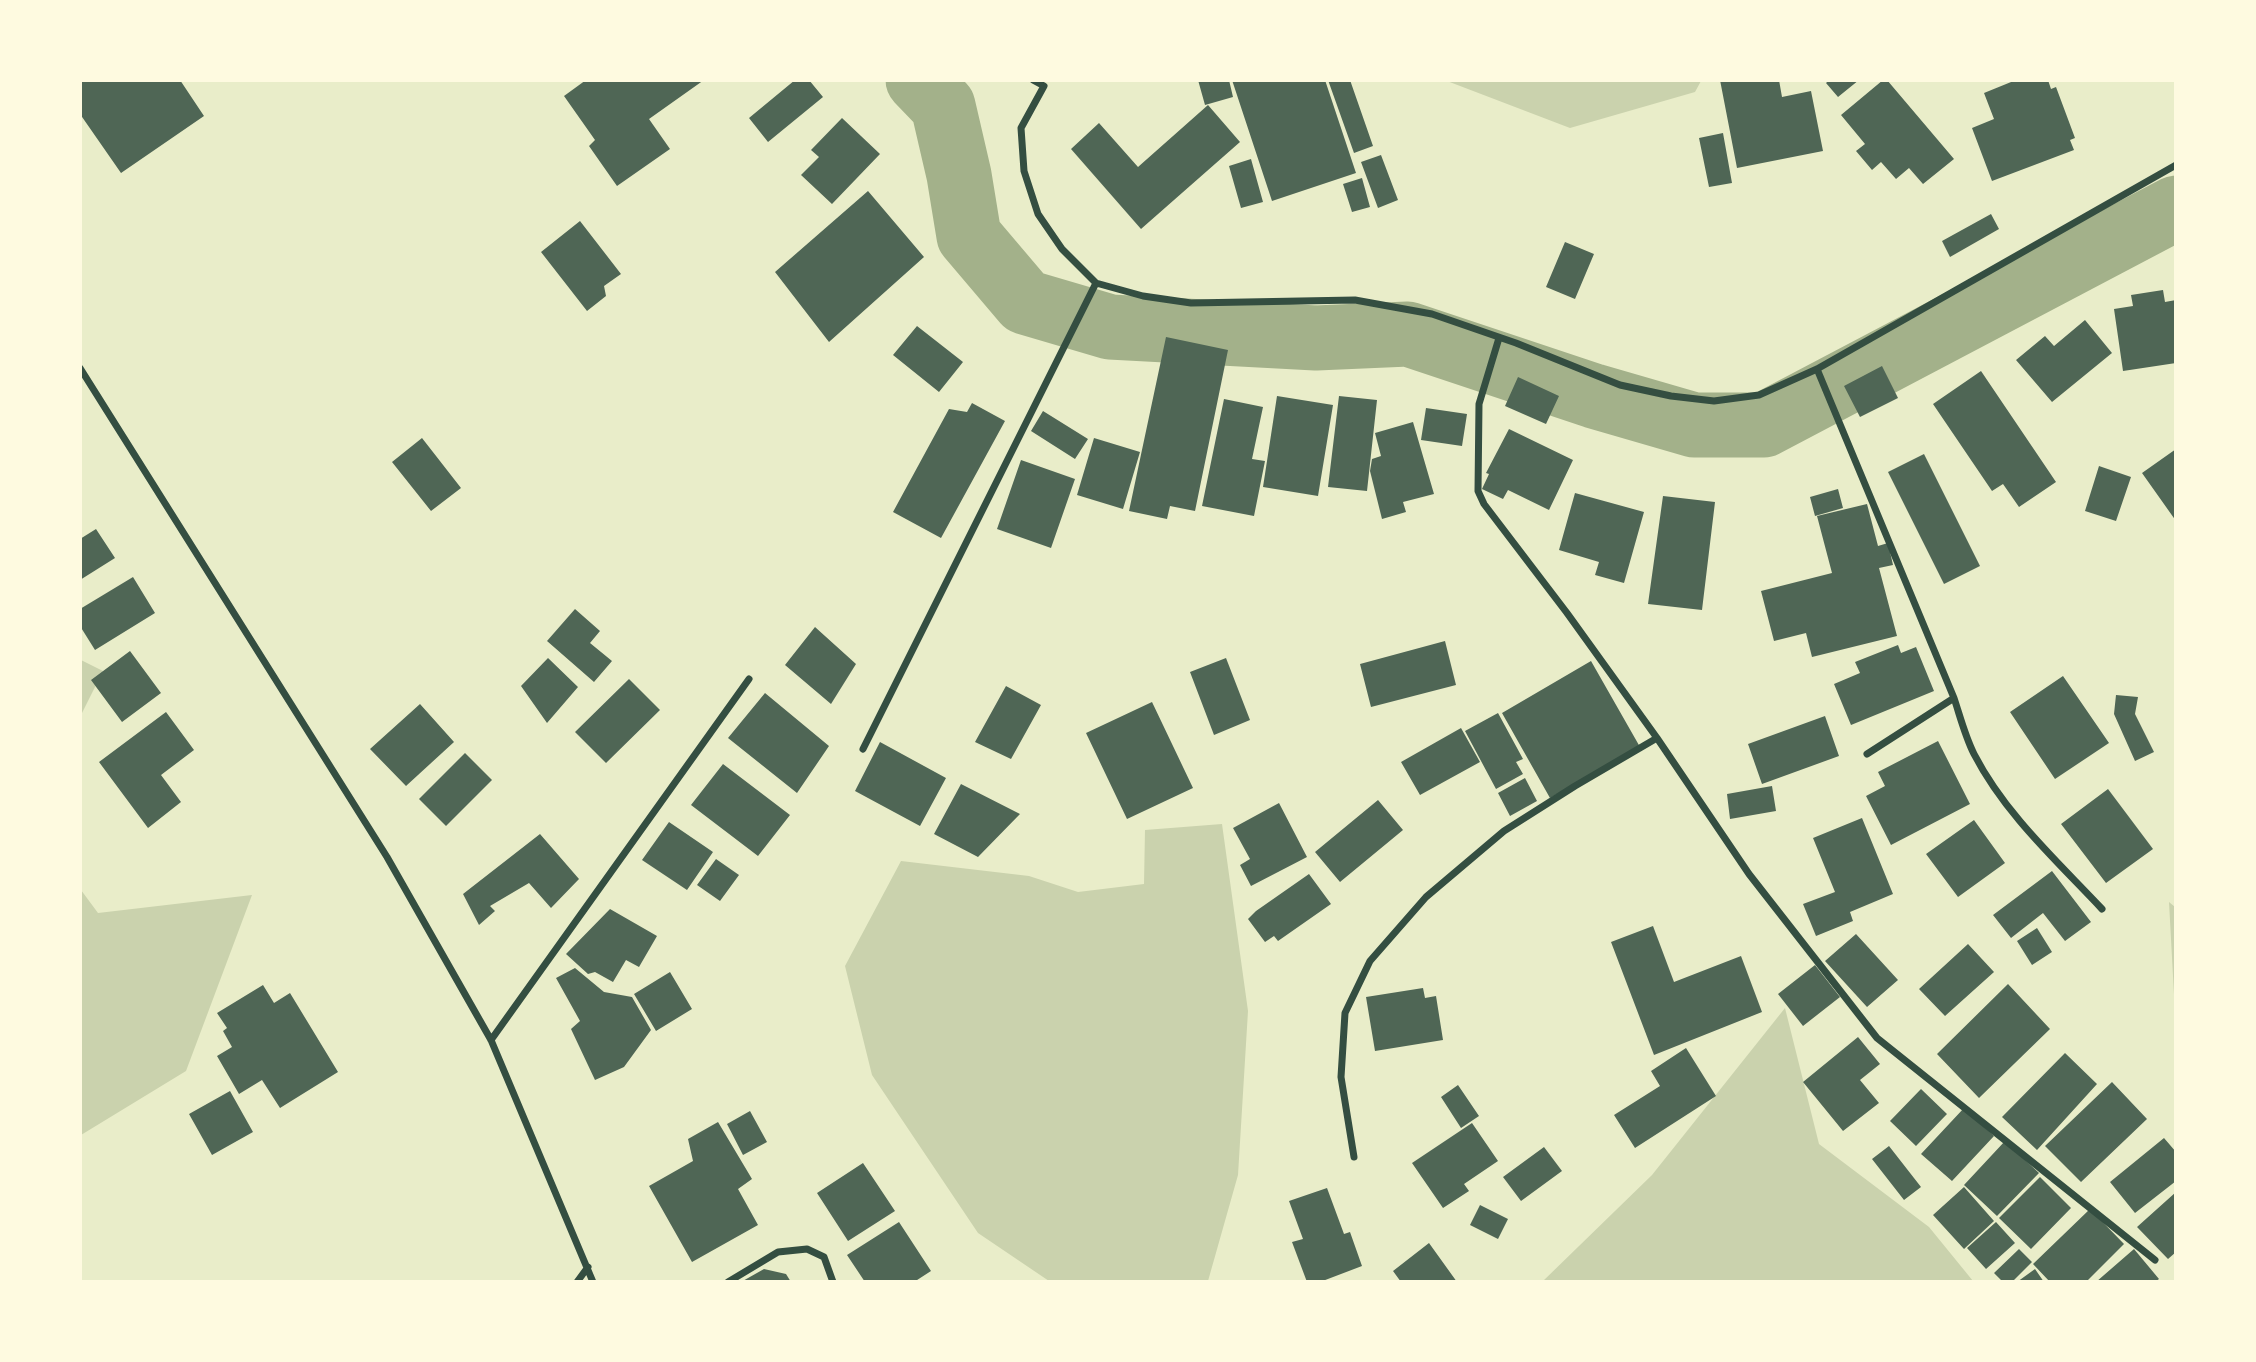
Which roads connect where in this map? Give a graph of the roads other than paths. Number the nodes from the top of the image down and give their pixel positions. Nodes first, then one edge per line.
1 (1033, 80) edge
2 (1046, 83) edge
3 (2175, 165) edge
4 (1095, 284) junction
5 (1499, 339) junction
6 (80, 368) edge
7 (1818, 371) junction
8 (749, 680) dead end
9 (1954, 698) junction
10 (1657, 738) junction
11 (863, 749) dead end
12 (1867, 754) dead end
13 (2102, 909) dead end
14 (491, 1040) junction
15 (1354, 1157) dead end
16 (2155, 1260) dead end
17 (588, 1267) junction
18 (577, 1282) edge
19 (593, 1282) edge
20 (729, 1282) edge
21 (833, 1282) edge

1 - 2 street
2 - 4 street
3 - 7 street
4 - 5 street
4 - 11 street
5 - 7 street
5 - 10 street
6 - 14 street
7 - 9 street
8 - 14 street
9 - 12 street
9 - 13 street
10 - 15 street
10 - 16 street
14 - 17 street
17 - 18 street
17 - 19 street
20 - 21 street

